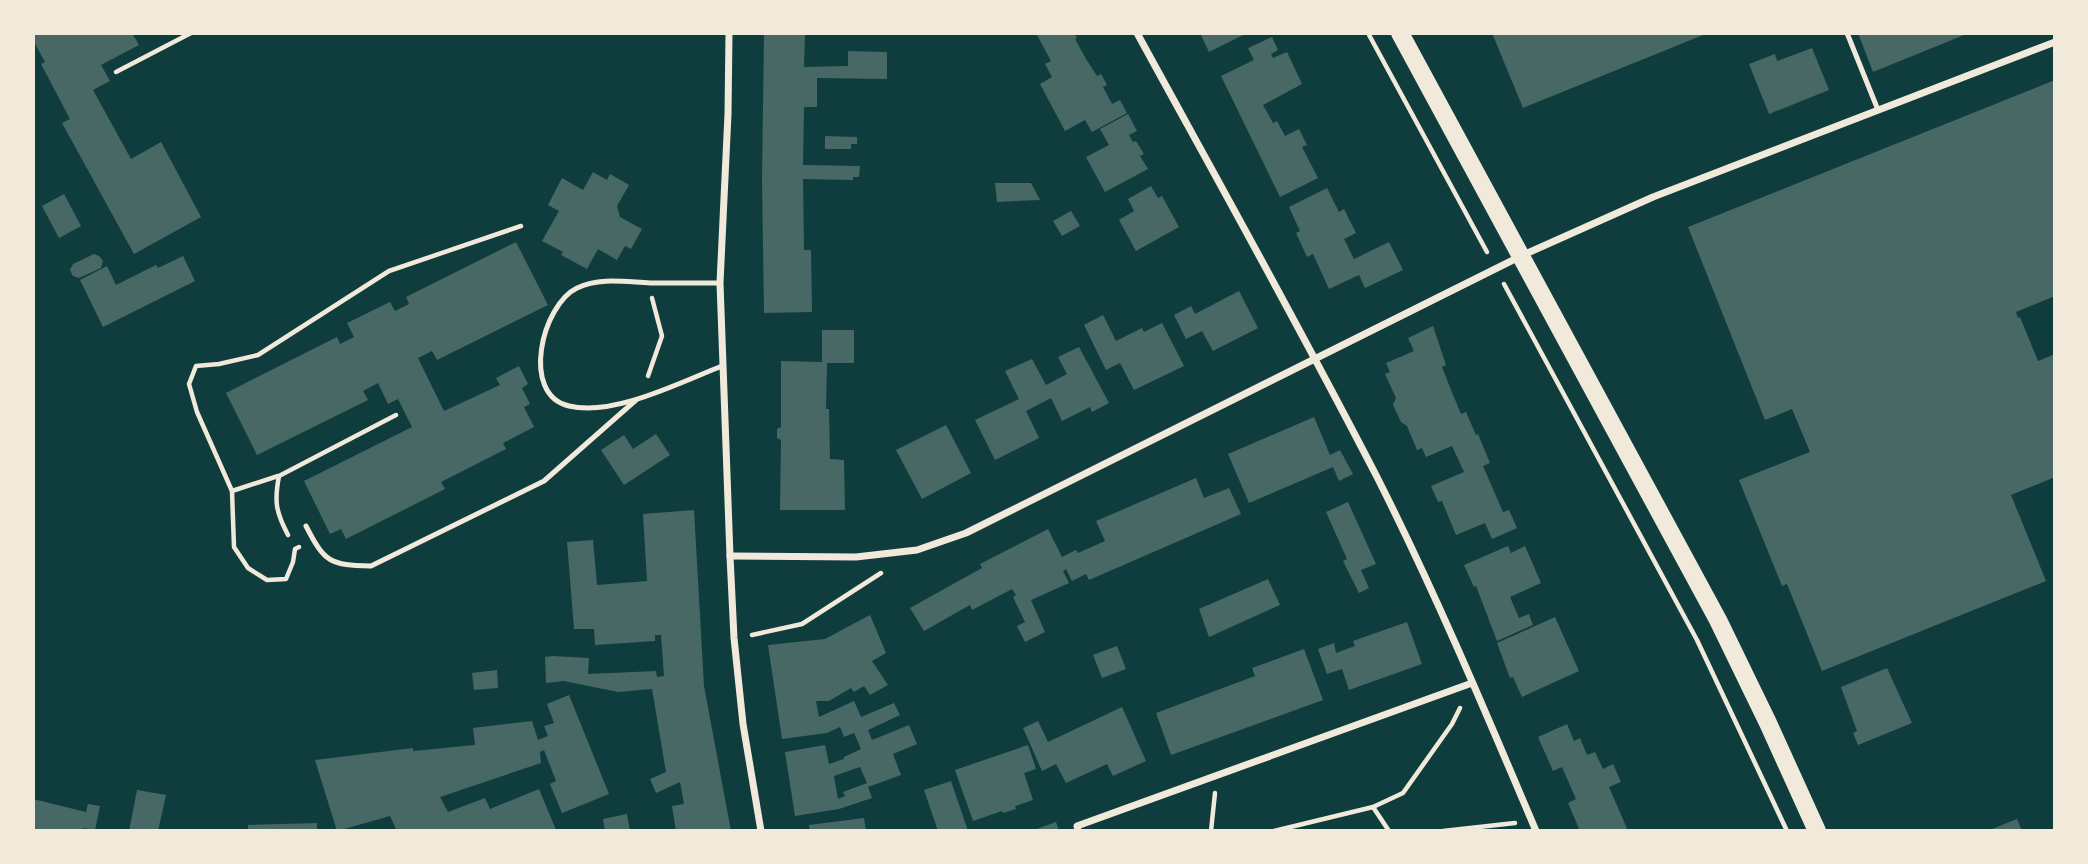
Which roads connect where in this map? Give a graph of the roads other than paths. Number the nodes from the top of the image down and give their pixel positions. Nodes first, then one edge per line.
1 (729, 33) edge
2 (1137, 33) edge
3 (1400, 33) edge
4 (1847, 33) edge
5 (2055, 42) edge
6 (1878, 110) junction
7 (1521, 256) junction
8 (720, 283) junction
9 (1316, 360) junction
10 (722, 366) junction
11 (636, 400) junction
12 (306, 526) dead end
13 (730, 556) junction
14 (1472, 683) junction
15 (1812, 829) edge
16 (761, 831) edge
17 (1078, 831) edge
18 (1536, 831) edge

1 - 8 street
2 - 9 street
3 - 7 main road
4 - 6 lane
5 - 6 street
6 - 7 street
7 - 9 street
7 - 15 main road
8 - 10 street
8 - 11 lane
9 - 13 street
9 - 14 street
10 - 11 lane
10 - 13 street
11 - 12 lane
13 - 16 street
14 - 17 street
14 - 18 street

